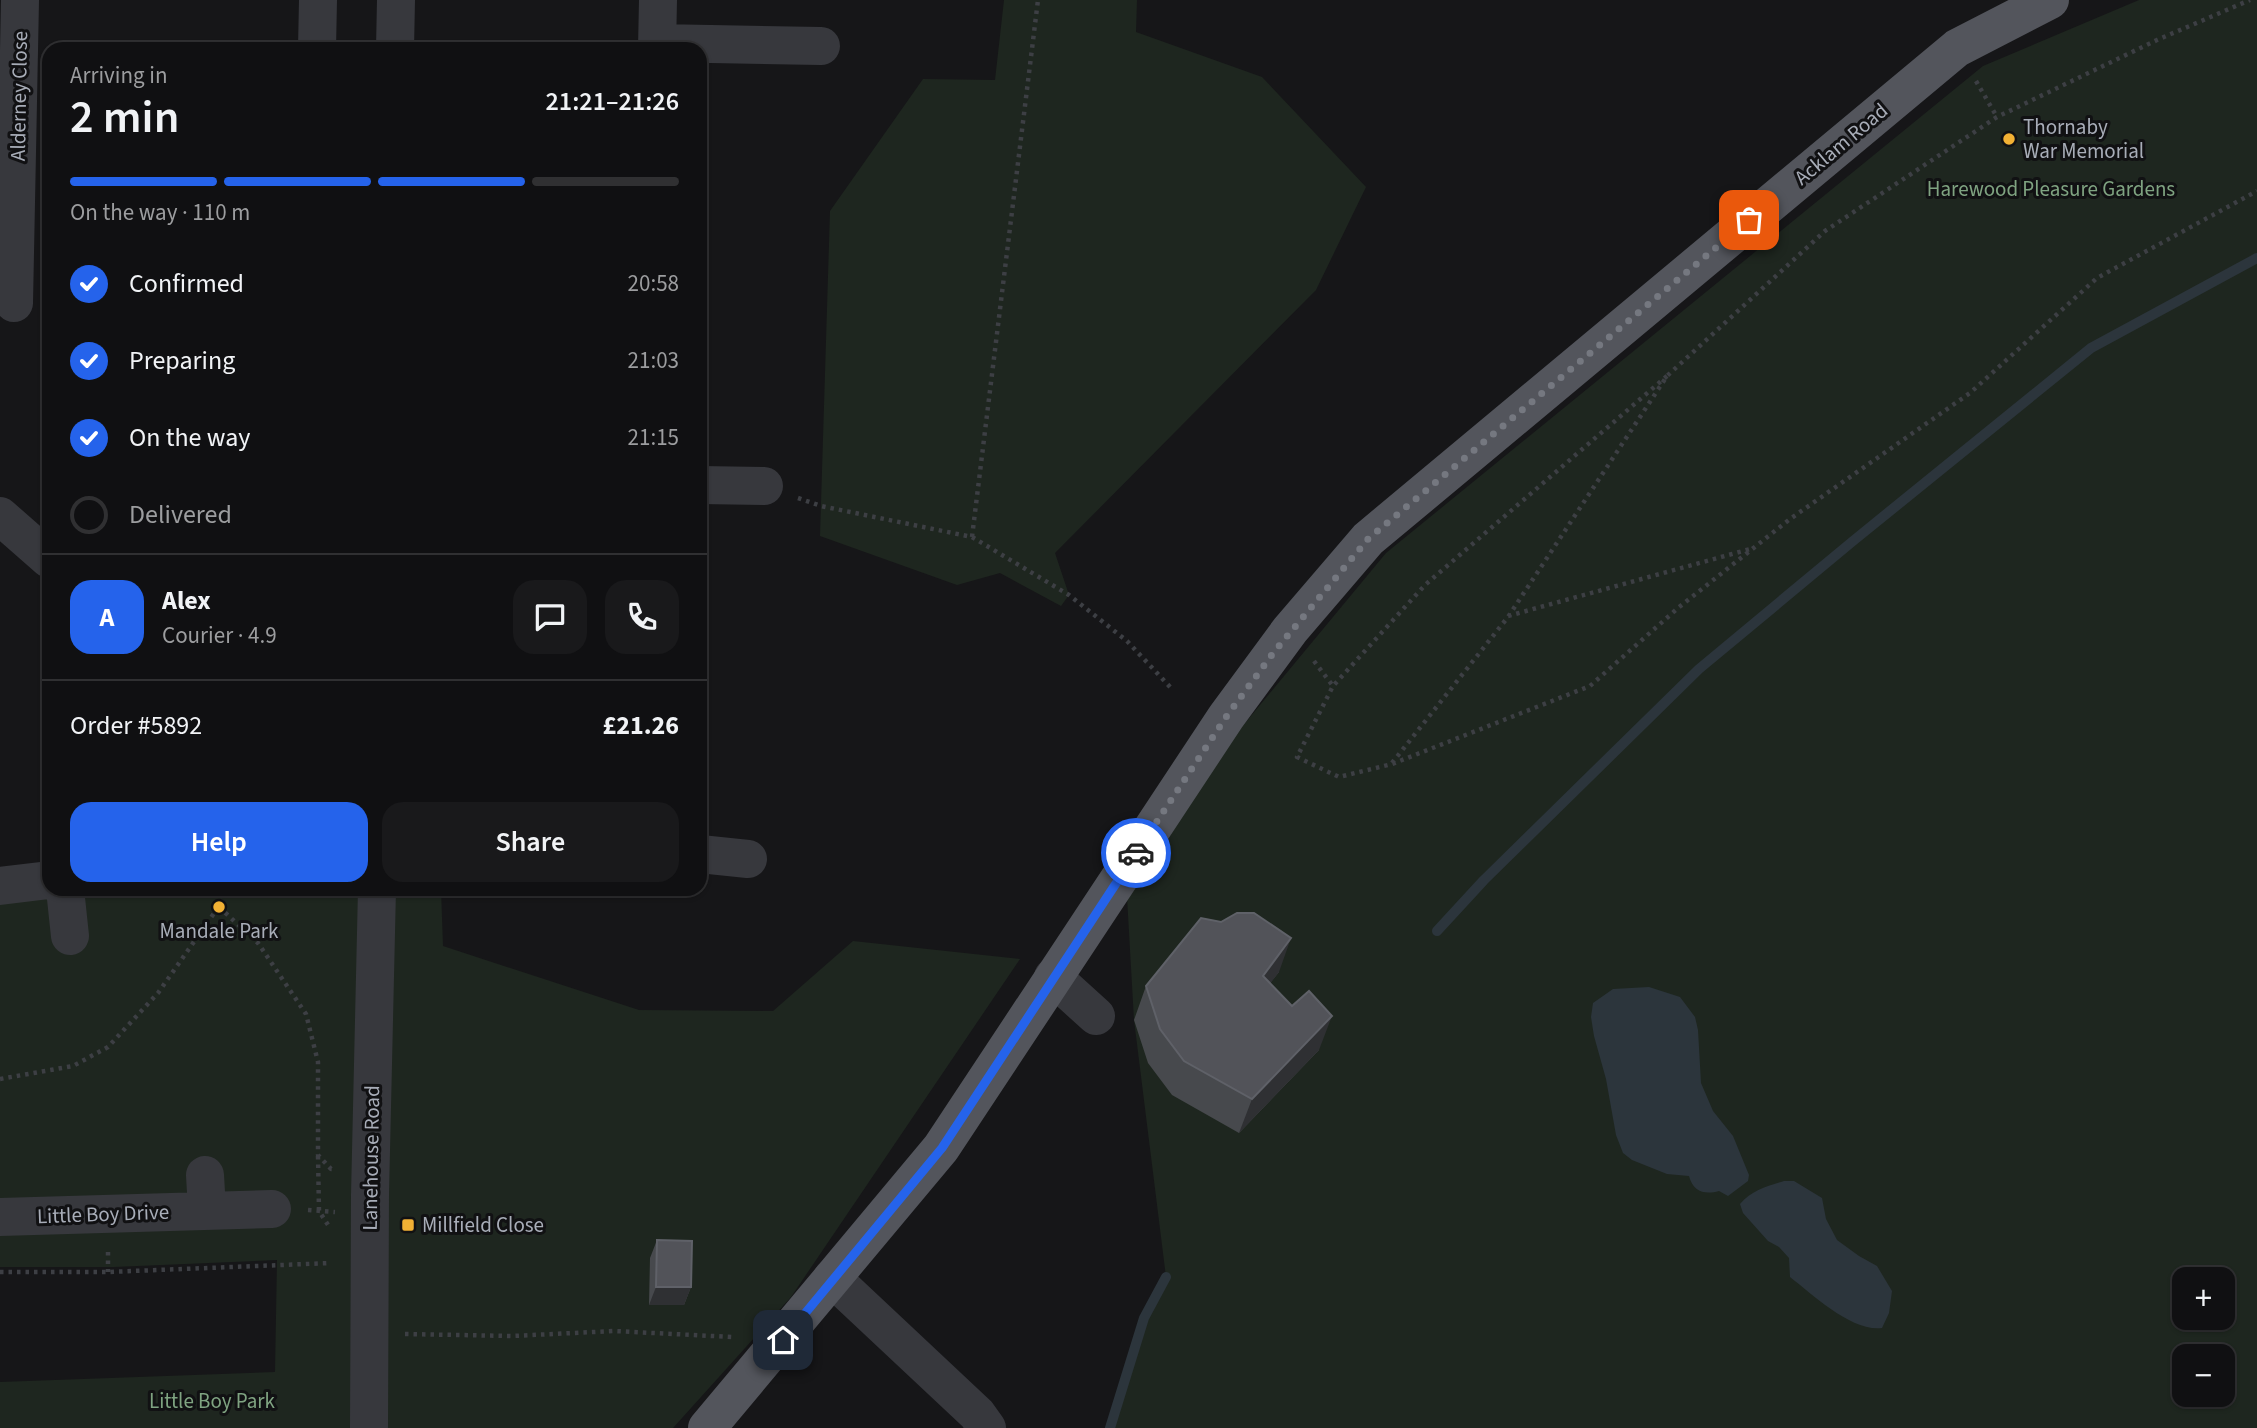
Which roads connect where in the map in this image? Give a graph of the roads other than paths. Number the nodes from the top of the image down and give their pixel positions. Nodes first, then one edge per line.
1 (20, 0) edge
2 (318, 0) edge
3 (396, 0) edge
4 (658, 0) edge
5 (2050, 0) edge
6 (317, 42) edge
7 (395, 42) edge
8 (657, 42) edge
9 (707, 46) edge
10 (821, 46) dead end
11 (34, 192) edge
12 (15, 303) dead end
13 (707, 485) edge
14 (764, 486) road end
15 (0, 516) edge
16 (42, 553) edge
17 (707, 855) edge
18 (748, 859) dead end
19 (42, 881) edge
20 (0, 886) edge
21 (66, 896) edge
22 (377, 896) edge
23 (70, 936) dead end
24 (1053, 977) junction
25 (1096, 1016) dead end
26 (272, 1209) road end
27 (0, 1217) edge
28 (832, 1278) junction
29 (369, 1428) edge
30 (707, 1428) edge
31 (987, 1428) edge

1 - 11 street, Alderney Close
2 - 6 street
3 - 7 street
4 - 8 street
5 - 24 main road, Acklam Road
9 - 10 street
11 - 12 street, Alderney Close
13 - 14 street
15 - 16 street
17 - 18 street
19 - 20 street
21 - 23 street
22 - 29 street, Lanehouse Road
24 - 25 street
24 - 28 main road, Acklam Road
26 - 27 street, Little Boy Drive
28 - 30 main road, Acklam Road
28 - 31 street

